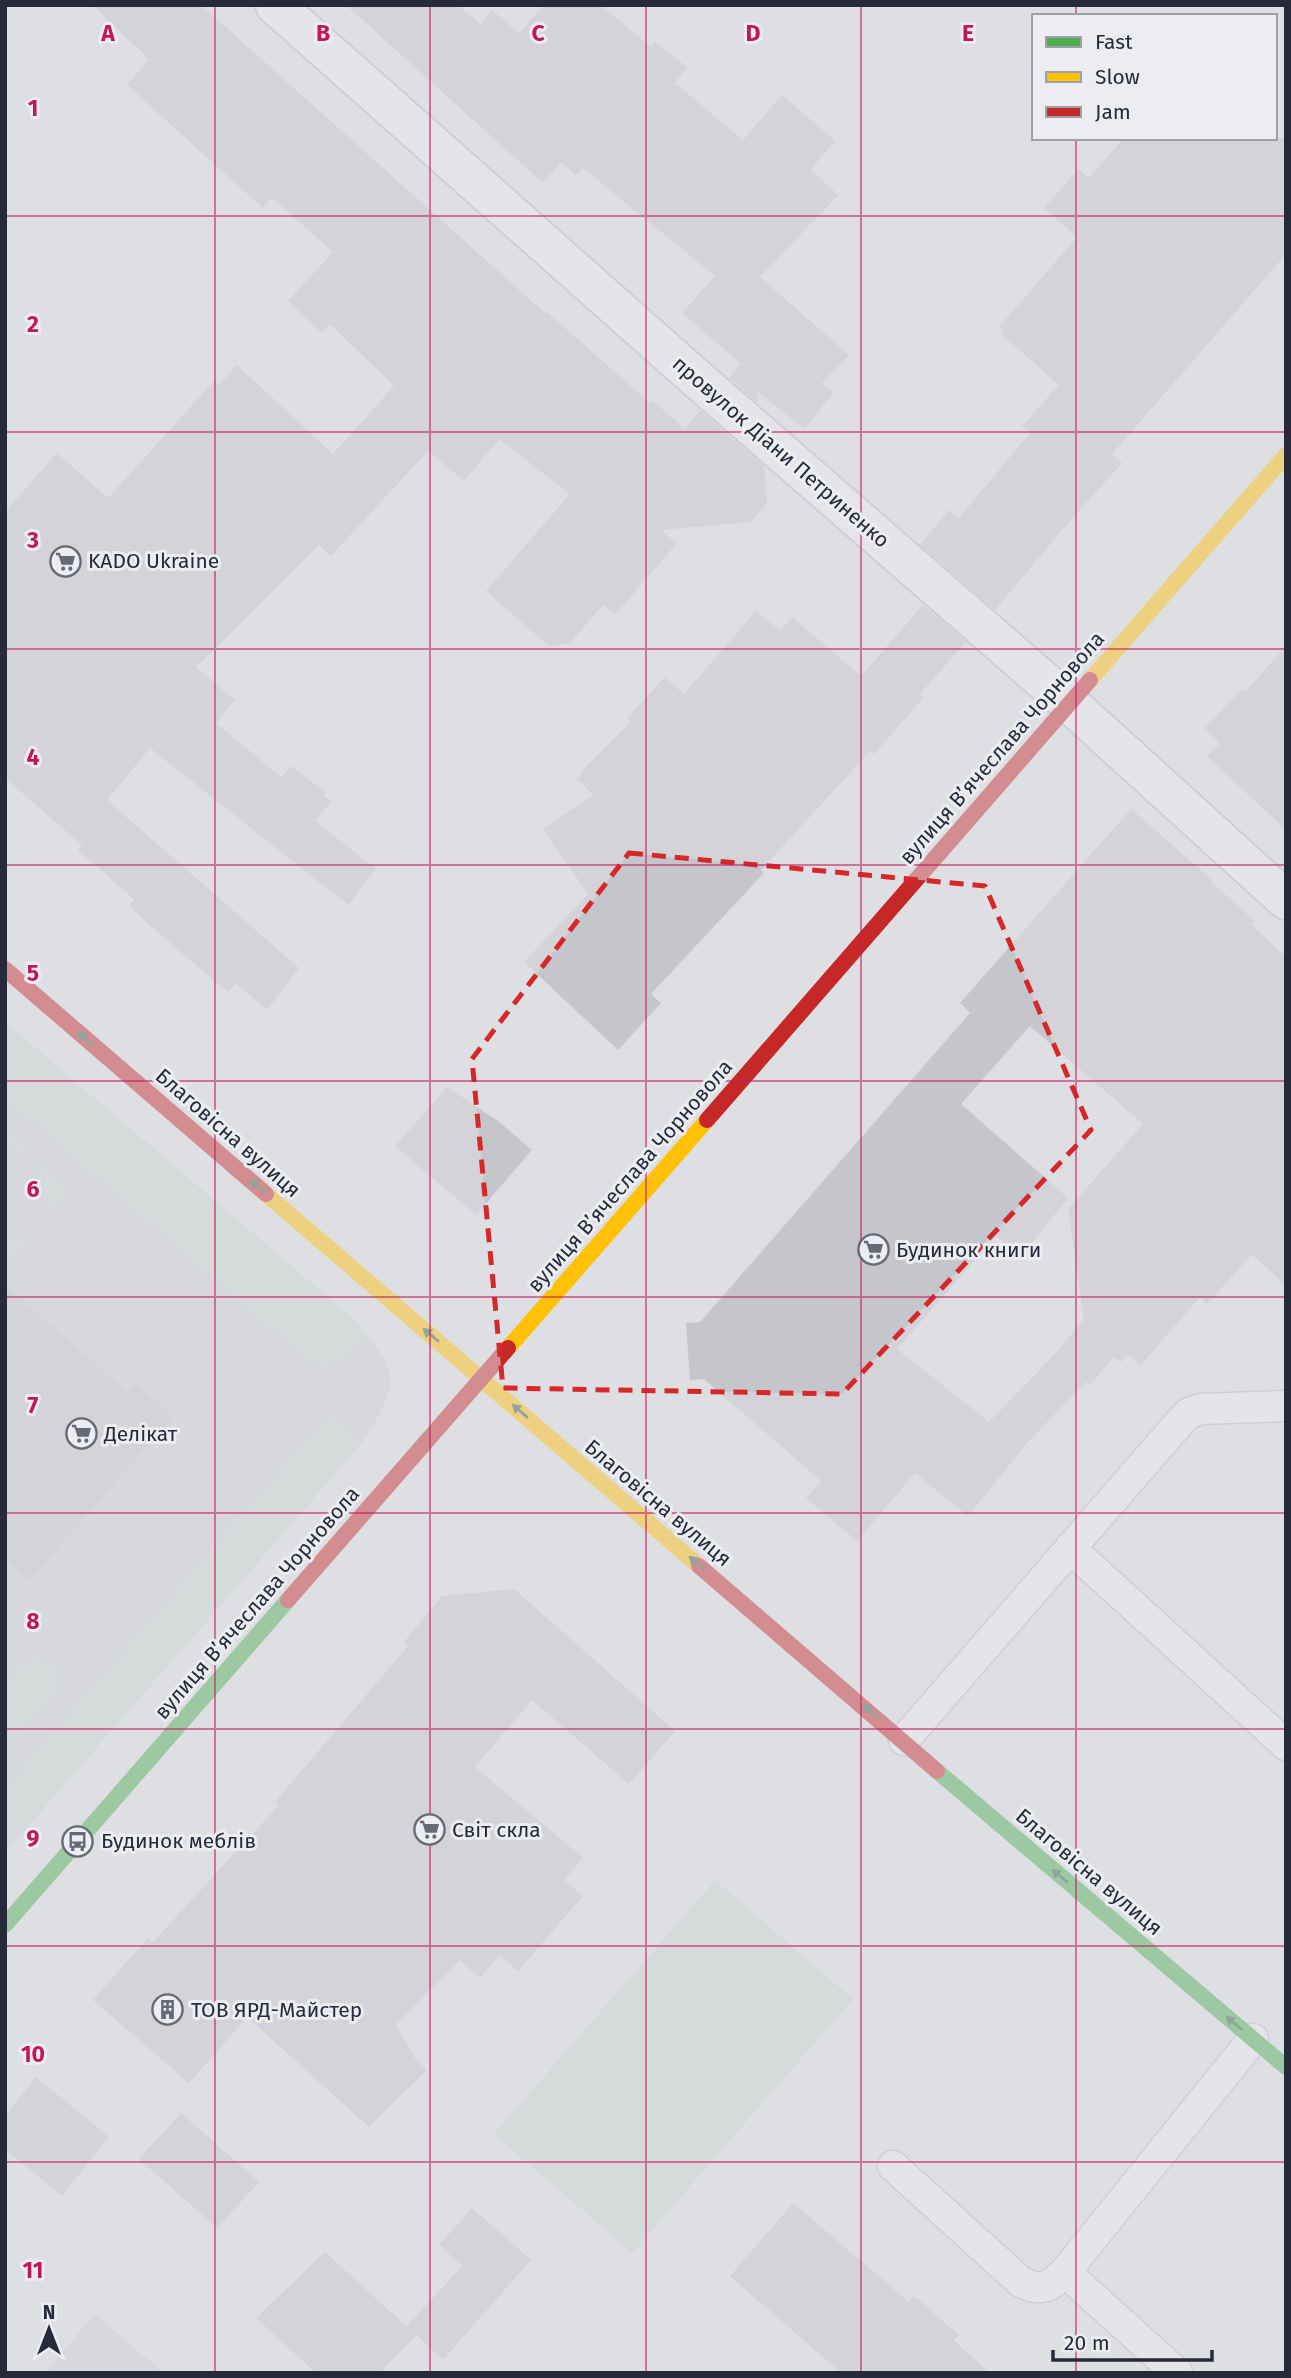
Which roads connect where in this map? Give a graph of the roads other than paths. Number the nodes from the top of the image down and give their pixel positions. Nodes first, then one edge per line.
1 (275, 5) edge
2 (1286, 455) edge
3 (1069, 703) junction
4 (1286, 900) edge
5 (5, 970) edge
6 (483, 1379) junction
7 (1286, 1406) edge
8 (1070, 1548) junction
9 (904, 1740) junction
10 (1286, 1745) edge
11 (5, 1924) edge
12 (1253, 2039) junction
13 (1286, 2067) edge
14 (893, 2166) dead end
15 (1065, 2272) junction
16 (1177, 2373) edge

1 - 3 street, провулок Діани Петриненко
2 - 3 main road, вулиця Вʼячеслава Чорновола
3 - 4 street, провулок Діани Петриненко
3 - 6 main road, вулиця Вʼячеслава Чорновола
6 -> 5 main road, Благовісна вулиця
9 -> 6 main road, Благовісна вулиця
6 - 11 main road, вулиця Вʼячеслава Чорновола
7 - 8 lane
8 - 9 lane
8 - 10 lane
12 -> 9 main road, Благовісна вулиця
12 - 13 main road, Благовісна вулиця
12 - 15 lane
14 - 15 lane
15 - 16 lane

